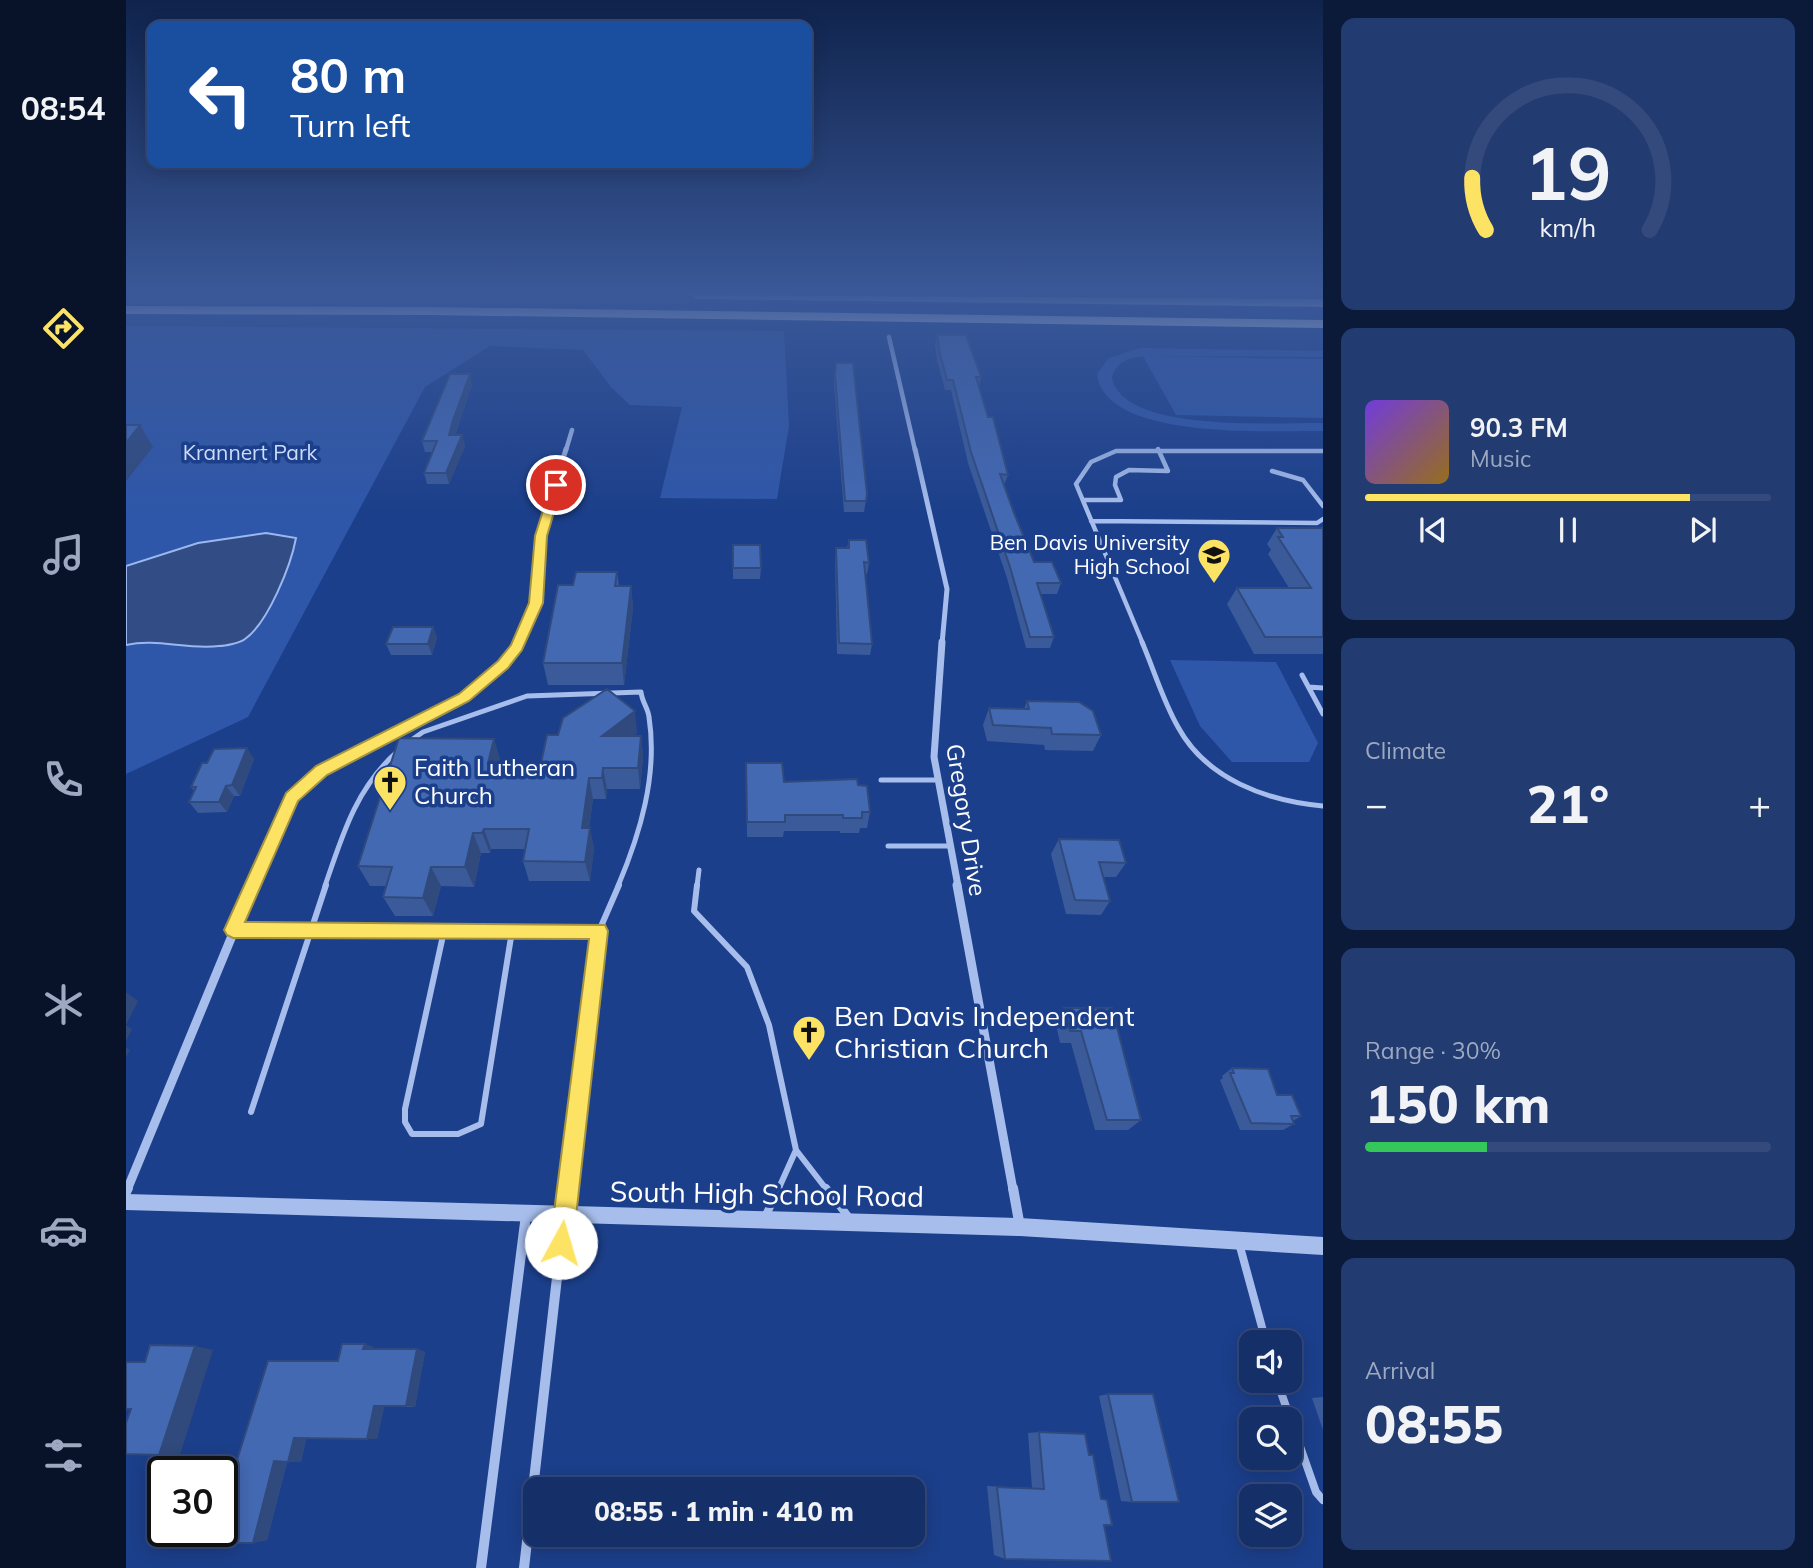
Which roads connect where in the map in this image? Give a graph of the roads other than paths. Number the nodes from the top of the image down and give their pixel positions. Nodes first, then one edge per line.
1 (896, 368) edge
2 (572, 430) dead end
3 (1158, 449) junction
4 (1323, 451) edge
5 (1272, 471) dead end
6 (1083, 500) junction
7 (1323, 506) edge
8 (1323, 519) edge
9 (1091, 521) junction
10 (1302, 675) dead end
11 (1309, 687) junction
12 (1323, 688) edge
13 (1323, 714) edge
14 (881, 779) dead end
15 (938, 780) junction
16 (1323, 806) edge
17 (888, 846) dead end
18 (950, 846) junction
19 (699, 870) dead end
20 (233, 930) junction
21 (309, 930) junction
22 (444, 930) junction
23 (512, 931) junction
24 (599, 931) junction
25 (251, 1112) dead end
26 (796, 1150) junction
27 (126, 1192) edge
28 (126, 1202) edge
29 (526, 1214) junction
30 (564, 1216) junction
31 (764, 1220) junction
32 (852, 1221) junction
33 (1020, 1227) junction
34 (1238, 1240) junction
35 (1323, 1246) edge
36 (1263, 1330) edge
37 (1281, 1393) edge
38 (1323, 1500) edge
39 (481, 1568) edge
40 (524, 1568) edge

1 - 15 street, Gregory Drive
2 - 20 street
3 - 4 lane
3 - 6 lane
3 - 6 lane
5 - 7 lane
6 - 9 lane
8 - 9 lane
9 - 16 lane
10 - 11 lane
11 - 12 lane
11 - 13 lane
14 - 15 lane
15 - 18 street, Gregory Drive
17 - 18 lane
18 - 33 street, Gregory Drive
19 - 26 lane
20 - 21 lane
20 - 27 street
21 - 22 lane
21 - 24 lane
21 - 25 lane
22 - 23 lane
22 - 23 lane
23 - 24 lane
24 - 30 lane
26 - 31 lane
26 - 32 lane
28 - 29 street, South High School Road
29 - 30 street, South High School Road
29 - 39 street
30 - 31 street, South High School Road
30 - 40 street
31 - 32 street, South High School Road
32 - 33 street, South High School Road
33 - 34 street, South High School Road
34 - 35 street, South High School Road
34 - 36 lane
37 - 38 lane

